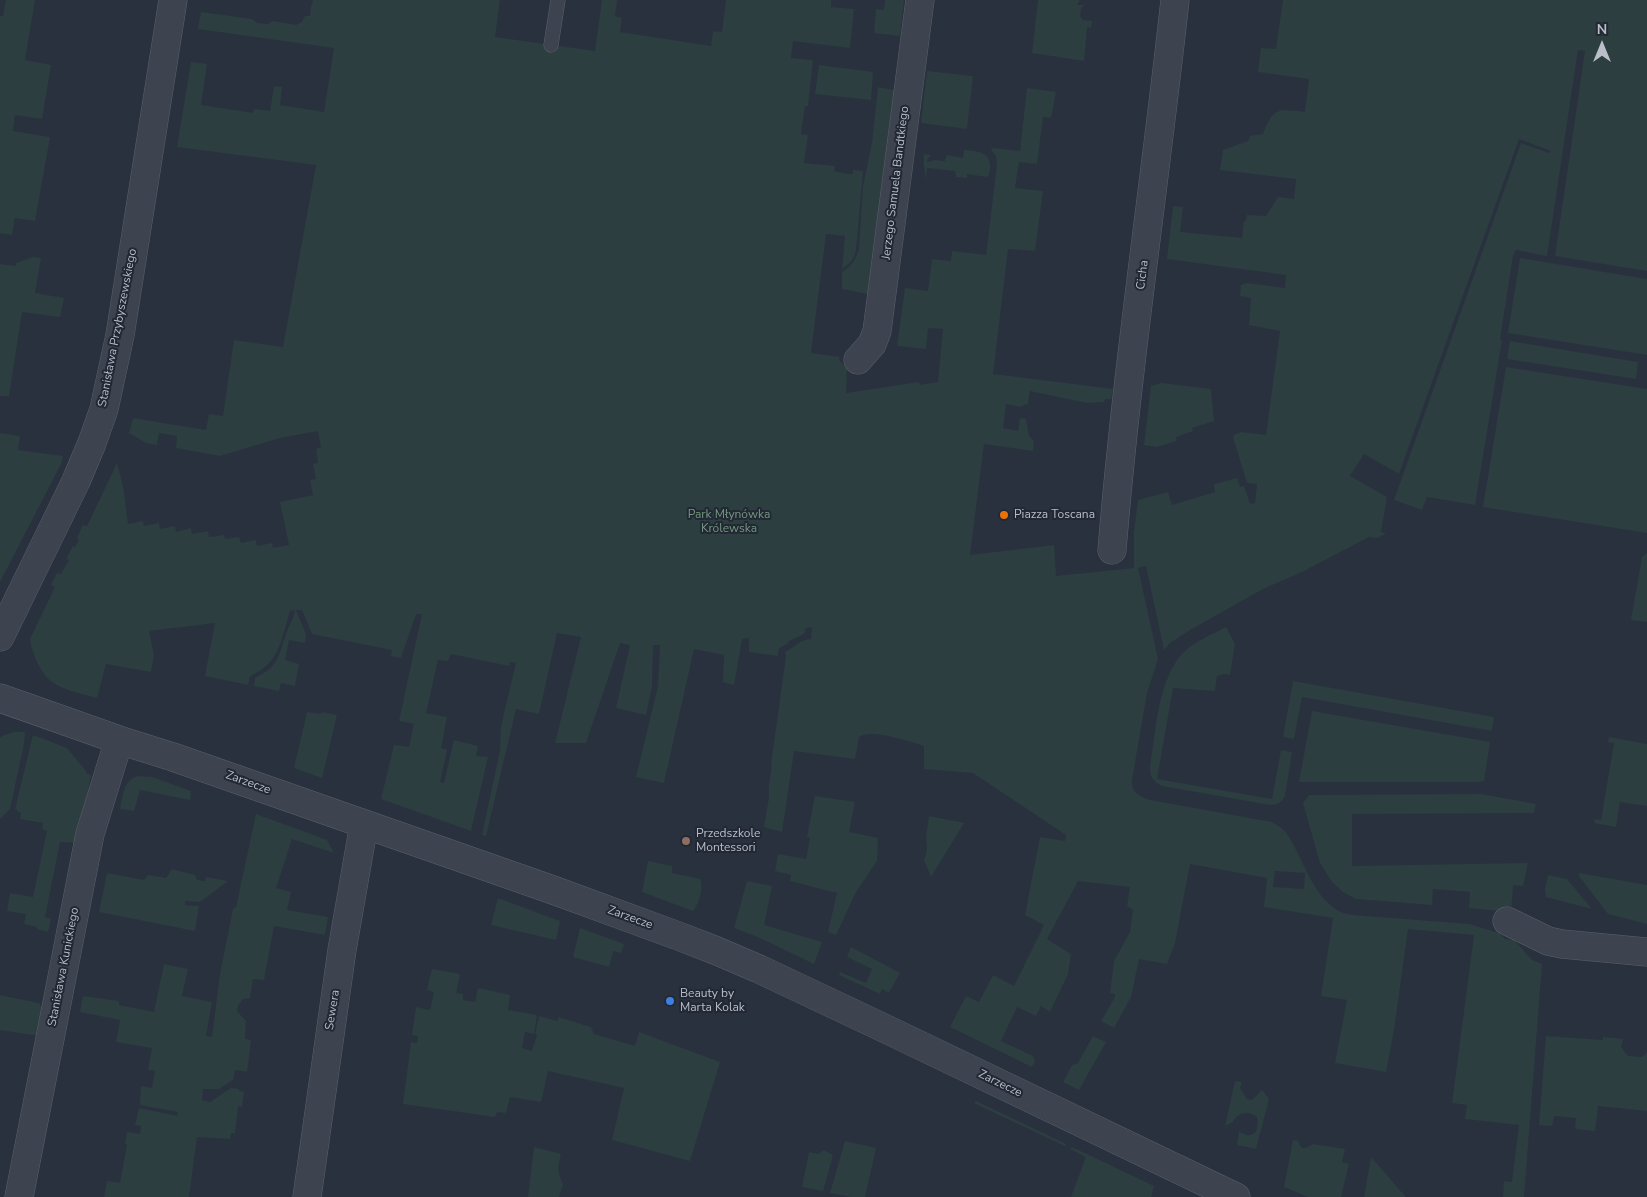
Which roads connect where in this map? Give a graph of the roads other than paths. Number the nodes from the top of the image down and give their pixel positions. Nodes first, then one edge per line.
1 (173, 0) edge
2 (558, 0) edge
3 (920, 0) edge
4 (1175, 0) edge
5 (551, 45) dead end
6 (858, 360) dead end
7 (1112, 550) dead end
8 (0, 637) edge
9 (0, 698) edge
10 (119, 740) junction
11 (364, 824) junction
12 (1507, 921) dead end
13 (1647, 952) edge
14 (19, 1197) edge
15 (307, 1197) edge
16 (1236, 1197) edge

1 - 8 street, Stanisława Przybyszewskiego
2 - 5 lane
3 - 6 street, Jerzego Samuela Bandtkiego
4 - 7 street, Cicha
9 - 10 street, Zarzecze
10 - 11 street, Zarzecze
10 - 14 street, Stanisława Kunickiego
11 - 15 street, Sewera
11 - 16 street, Zarzecze
12 - 13 street

